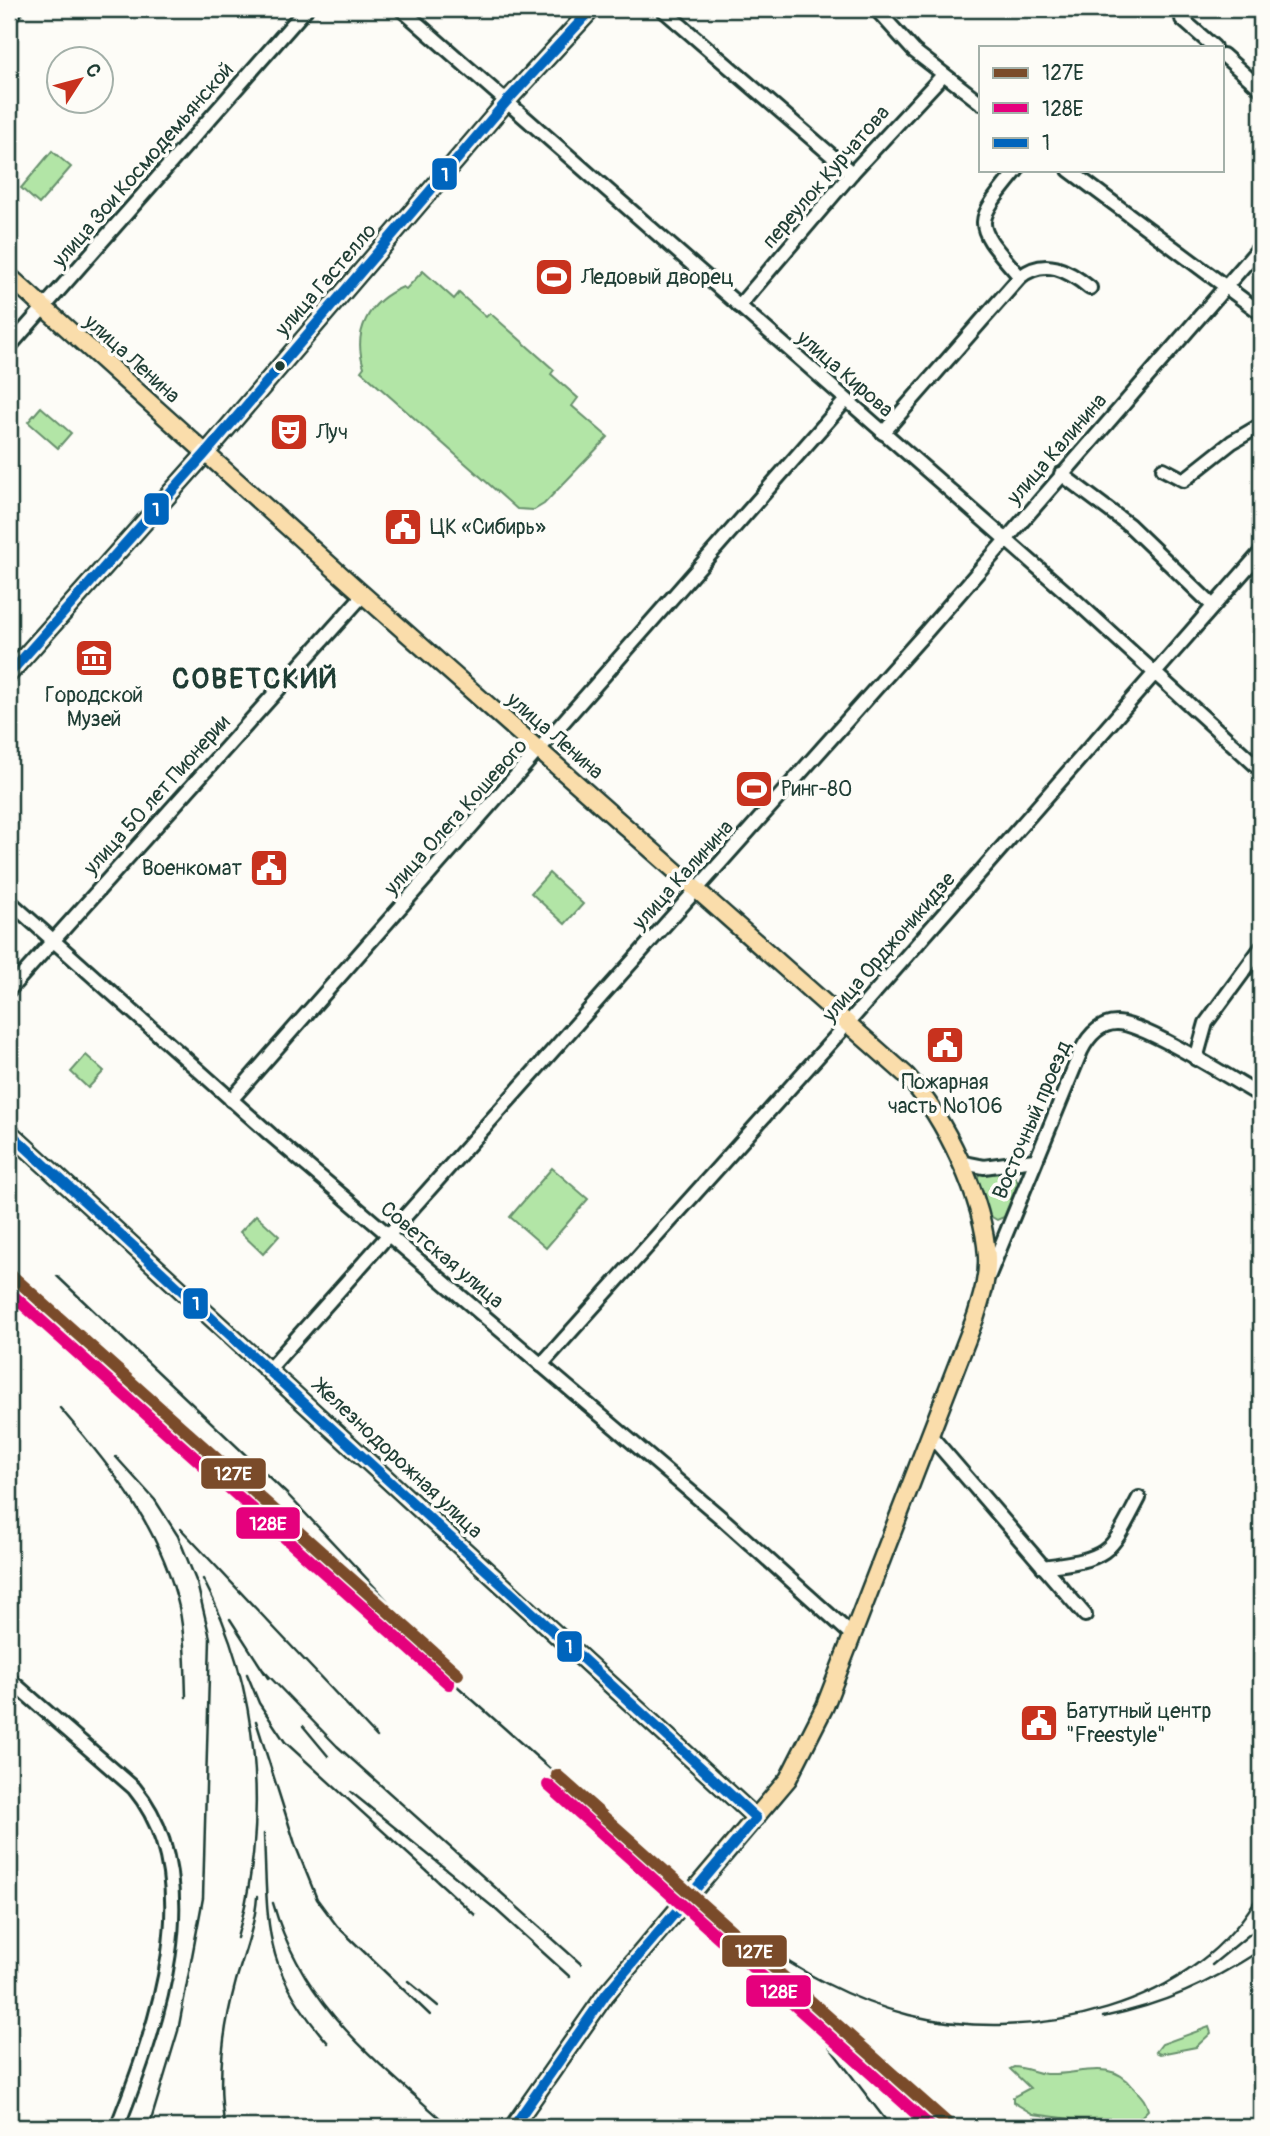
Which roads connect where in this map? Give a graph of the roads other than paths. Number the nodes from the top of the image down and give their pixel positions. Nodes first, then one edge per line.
1 (16, 9) edge
2 (306, 9) edge
3 (401, 9) edge
4 (592, 9) edge
5 (662, 9) edge
6 (876, 9) edge
7 (9, 17) edge
8 (1182, 19) dead end
9 (1213, 46) edge
10 (1224, 56) edge
11 (943, 75) junction
12 (1261, 89) edge
13 (507, 101) junction
14 (979, 102) edge
15 (1015, 172) edge
16 (1072, 172) edge
17 (852, 173) junction
18 (1261, 246) edge
19 (9, 276) edge
20 (1020, 277) junction
21 (1226, 286) junction
22 (1090, 288) dead end
23 (739, 306) junction
24 (44, 307) junction
25 (1261, 313) edge
26 (9, 347) edge
27 (846, 400) junction
28 (1261, 425) edge
29 (883, 433) junction
30 (205, 454) junction
31 (1163, 469) dead end
32 (1061, 474) junction
33 (1005, 540) junction
34 (1261, 552) edge
35 (363, 595) junction
36 (1213, 606) junction
37 (1154, 671) junction
38 (9, 674) edge
39 (539, 751) junction
40 (1261, 771) edge
41 (697, 889) junction
42 (9, 901) edge
43 (52, 941) junction
44 (1261, 948) edge
45 (9, 990) edge
46 (848, 1023) junction
47 (1195, 1059) junction
48 (1261, 1096) edge
49 (231, 1100) junction
50 (9, 1132) edge
51 (1034, 1160) junction
52 (959, 1162) junction
53 (387, 1235) junction
54 (987, 1282) junction
55 (541, 1364) junction
56 (269, 1369) junction
57 (930, 1435) junction
58 (1139, 1498) dead end
59 (1043, 1567) junction
60 (1085, 1615) dead end
61 (853, 1636) junction
62 (9, 1679) edge
63 (756, 1818) junction
64 (117, 2127) edge
65 (513, 2127) edge

1 - 7 street
2 - 24 street, улица Зои Космодемьянской
3 - 13 street, улица Кирова
4 - 13 main road, улица Гастелло
5 - 17 street
6 - 11 street
8 - 9 street
10 - 12 street
11 - 14 street
11 - 17 street, переулок Курчатова
13 - 23 street, улица Кирова
13 - 30 main road, улица Гастелло
15 - 20 street
16 - 21 street
17 - 23 street, переулок Курчатова
18 - 21 street, улица Калинина
19 - 24 main road, улица Ленина
20 - 22 street
20 - 29 street
21 - 25 street
21 - 32 street, улица Калинина
23 - 27 street, улица Кирова
24 - 26 street, улица Зои Космодемьянской
24 - 30 main road, улица Ленина
27 - 29 street, улица Кирова
27 - 39 street, улица Олега Кошевого
28 - 31 street
29 - 33 street, улица Кирова
30 - 35 main road, улица Ленина
30 - 38 main road, улица Гастелло
32 - 33 street, улица Калинина
32 - 36 street
33 - 37 street, улица Кирова
33 - 41 street, улица Калинина
34 - 36 street, улица Орджоникидзе
35 - 39 main road, улица Ленина
35 - 43 street, улица 50 лет Пионерии
36 - 37 street, улица Орджоникидзе
37 - 40 street, улица Кирова
37 - 46 street, улица Орджоникидзе
39 - 41 main road, улица Ленина
39 - 49 street, улица Олега Кошевого
41 - 46 main road, улица Ленина
41 - 53 street, улица Калинина
42 - 43 street, Советская улица
43 - 45 street, улица 50 лет Пионерии
43 - 49 street, Советская улица
44 - 47 street
46 - 52 main road, улица Ленина
46 - 55 street, улица Орджоникидзе
47 - 48 street, Восточный проезд
47 - 51 street, Восточный проезд
49 - 53 street, Советская улица
50 - 56 main road, Железнодорожная улица
51 - 52 street
51 - 54 street, Восточный проезд
52 - 54 main road, улица Ленина
53 - 55 street, Советская улица
53 - 56 street, улица Калинина
54 - 57 main road
55 - 61 street, Советская улица
56 - 63 main road, Железнодорожная улица
57 - 59 street
57 - 61 main road
58 - 59 street
59 - 60 street
61 - 63 main road
62 - 64 street
63 - 65 main road

